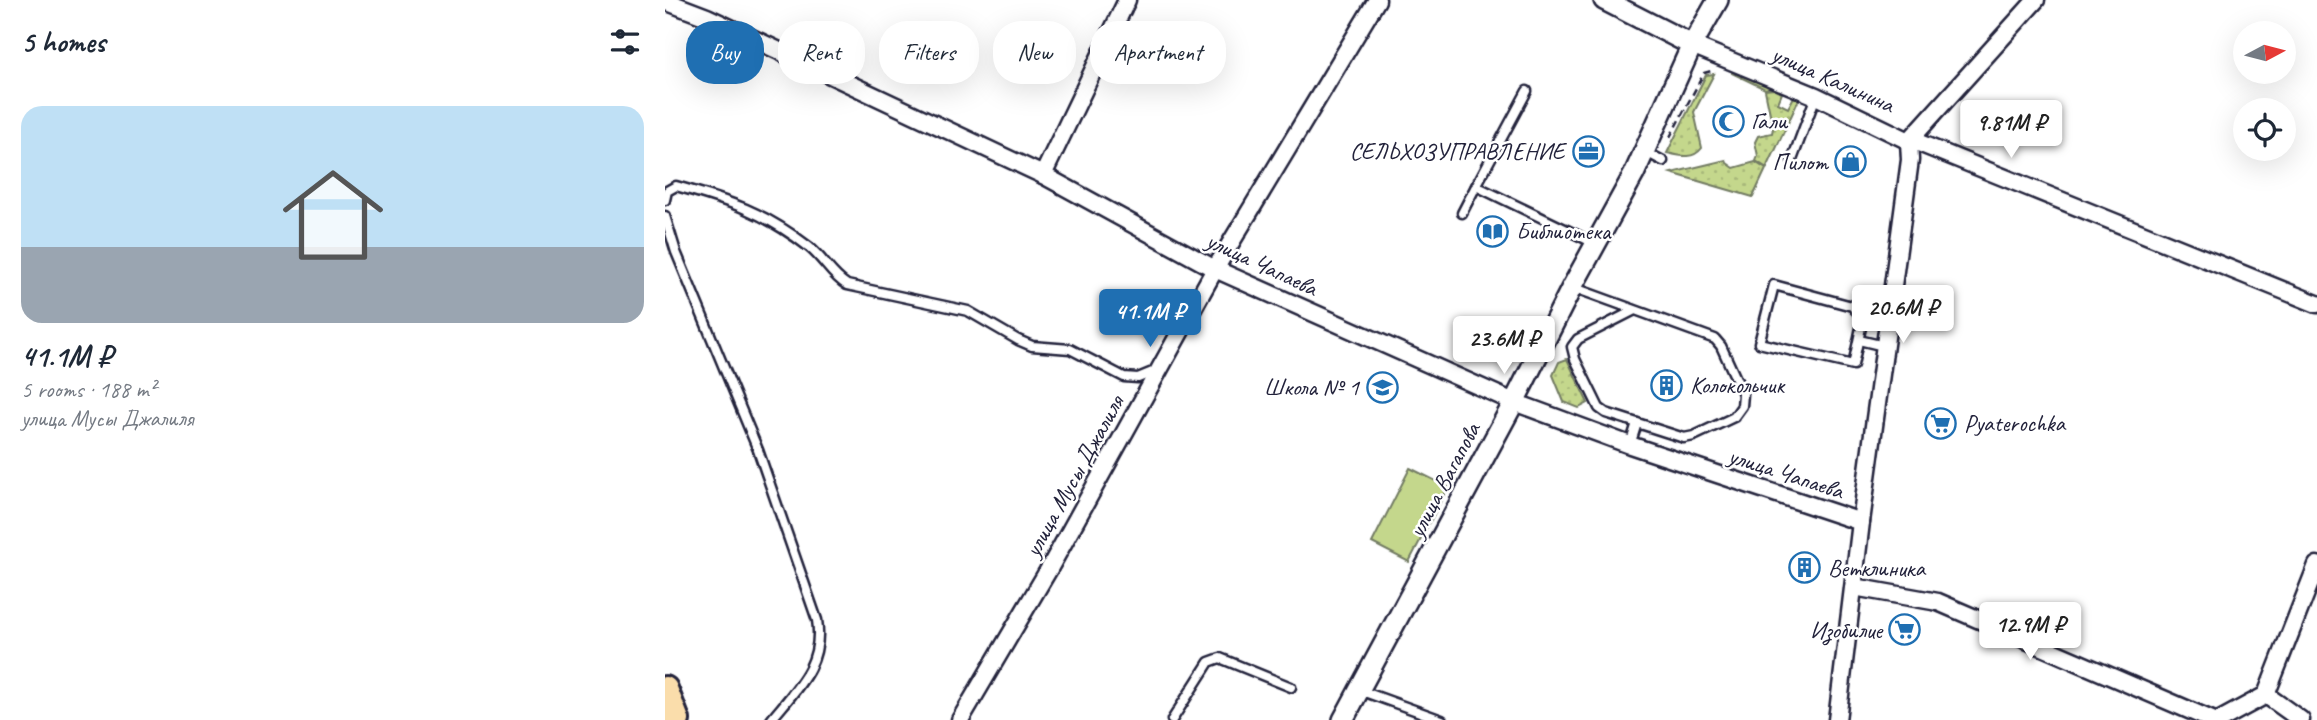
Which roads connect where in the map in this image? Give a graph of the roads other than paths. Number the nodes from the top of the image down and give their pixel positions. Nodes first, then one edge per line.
1 (1127, 0) edge
2 (1377, 0) edge
3 (1604, 0) edge
4 (1718, 0) edge
5 (2036, 0) edge
6 (665, 1) edge
7 (689, 4) edge
8 (1692, 45) junction
9 (1527, 91) dead end
10 (1816, 96) junction
11 (1909, 141) junction
12 (1791, 160) dead end
13 (1043, 175) junction
14 (1476, 186) junction
15 (665, 200) edge
16 (1462, 213) dead end
17 (665, 216) edge
18 (1596, 244) junction
19 (1215, 269) junction
20 (1572, 287) junction
21 (2317, 304) edge
22 (1633, 311) junction
23 (1859, 340) junction
24 (1884, 346) junction
25 (1160, 369) junction
26 (1514, 402) junction
27 (1637, 423) junction
28 (1630, 445) junction
29 (1861, 522) junction
30 (2317, 565) edge
31 (1854, 587) junction
32 (1291, 687) dead end
33 (665, 689) edge
34 (1359, 690) junction
35 (2266, 695) junction
36 (677, 720) edge
37 (771, 720) edge
38 (960, 720) edge
39 (1172, 720) edge
40 (1343, 720) edge
41 (1442, 720) edge
42 (1837, 720) edge
43 (2212, 720) edge
44 (2220, 720) edge
45 (2301, 720) edge

1 - 13 street
2 - 19 street, улица Мусы Джалиля
3 - 8 street, улица Калинина
4 - 8 street, улица Вагапова
5 - 11 street
6 - 7 street, улица Чапаева
7 - 13 street, улица Чапаева
8 - 10 street, улица Калинина
8 - 18 street, улица Вагапова
9 - 14 lane
10 - 11 street, улица Калинина
10 - 12 lane
11 - 21 street, улица Калинина
11 - 24 street
13 - 19 street, улица Чапаева
14 - 16 lane
14 - 18 lane
15 - 25 lane
17 - 37 lane
18 - 20 street, улица Вагапова
19 - 25 street, улица Мусы Джалиля
19 - 26 street, улица Чапаева
20 - 22 lane
20 - 26 street, улица Вагапова
22 - 27 lane
22 - 27 lane
23 - 23 lane
23 - 24 lane
24 - 29 street
25 - 38 street, улица Мусы Джалиля
26 - 28 street, улица Чапаева
26 - 34 street, улица Вагапова
27 - 28 lane
28 - 29 street, улица Чапаева
29 - 31 street
30 - 35 street
31 - 42 street
31 - 43 street
32 - 39 lane
33 - 36 highway
34 - 40 street, улица Вагапова
34 - 41 lane
35 - 44 street
35 - 45 street

